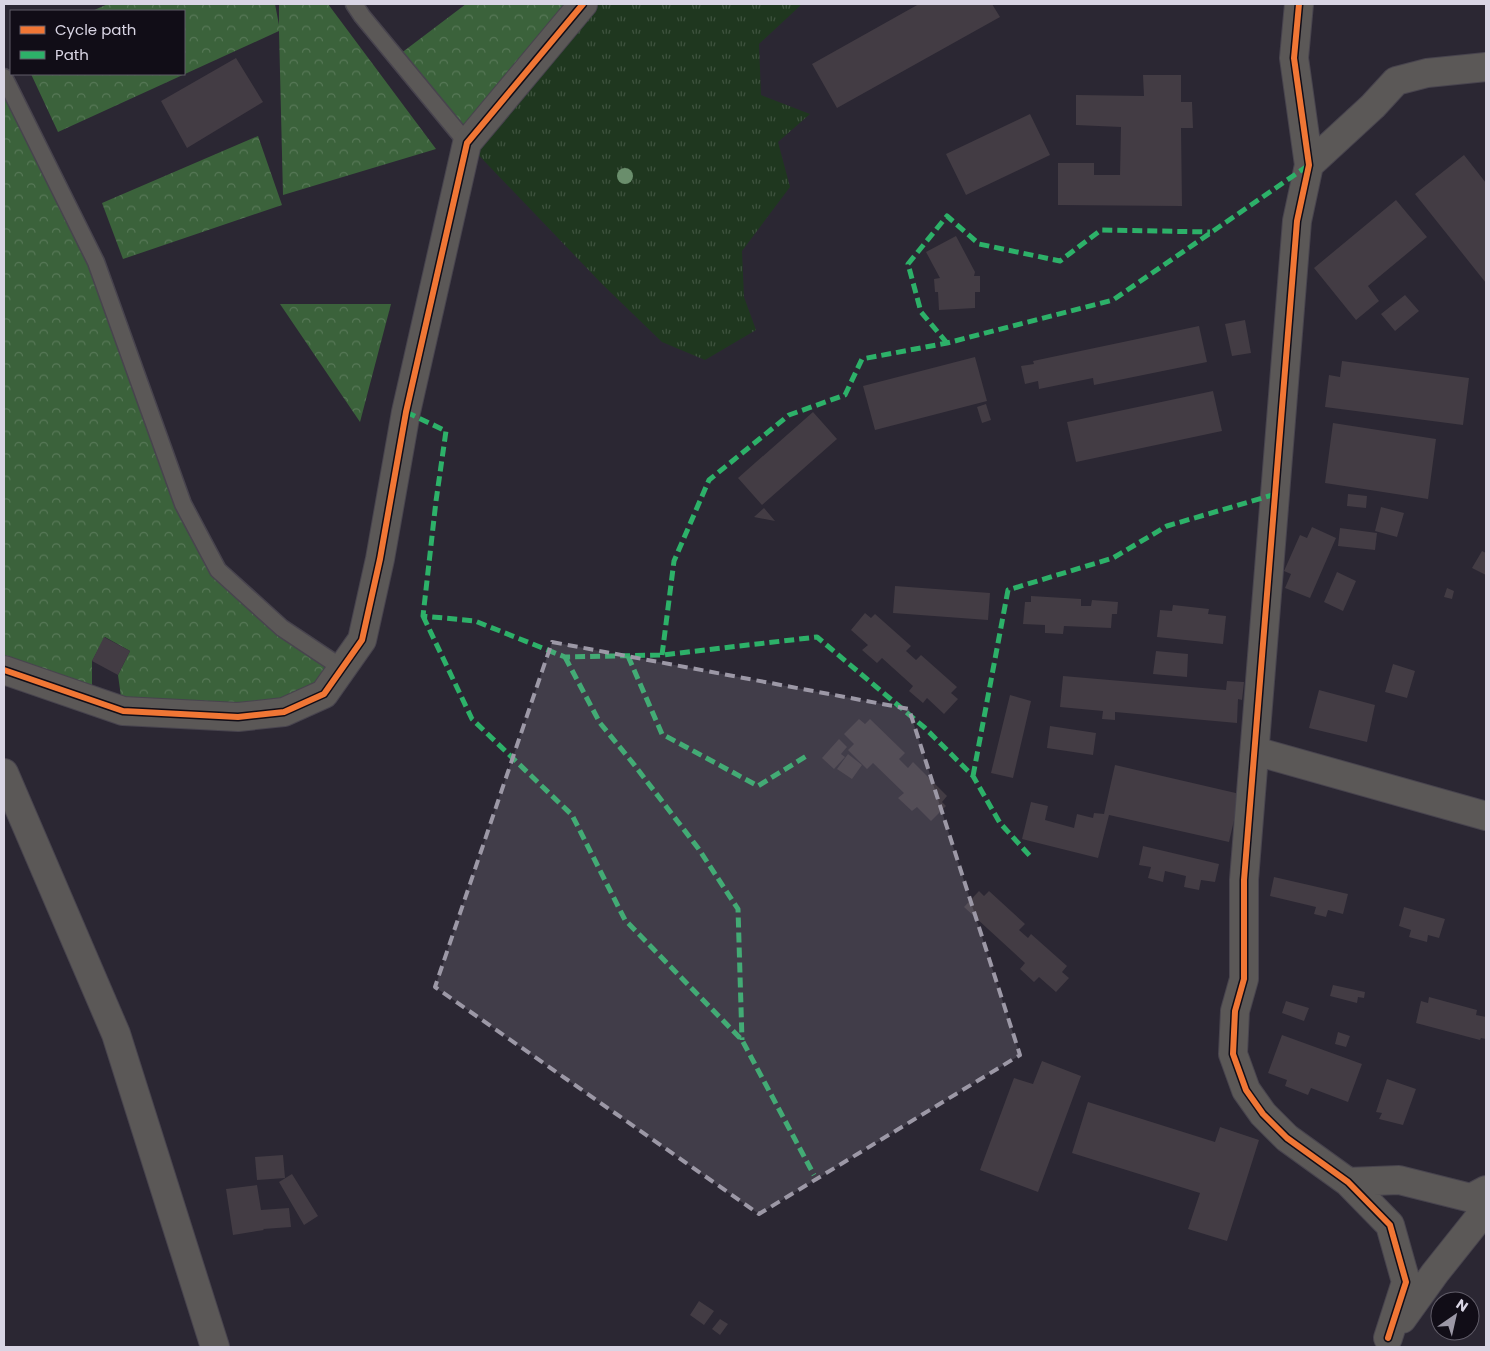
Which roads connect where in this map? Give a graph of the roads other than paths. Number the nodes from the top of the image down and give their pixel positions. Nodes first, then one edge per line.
1 (354, 4) edge
2 (583, 4) edge
3 (1299, 4) edge
4 (1486, 67) edge
5 (4, 77) edge
6 (467, 143) junction
7 (1309, 165) junction
8 (342, 668) junction
9 (4, 670) edge
10 (1255, 751) junction
11 (4, 773) edge
12 (1486, 816) edge
13 (1348, 1182) junction
14 (1486, 1190) edge
15 (1486, 1209) edge
16 (1386, 1343) edge
17 (215, 1347) edge

1 - 6 lane
2 - 6 street
3 - 7 street
4 - 7 street
5 - 8 lane
6 - 8 street
7 - 10 street
8 - 9 street
10 - 12 street
10 - 13 street
11 - 17 street
13 - 14 street
13 - 16 street
15 - 16 street

